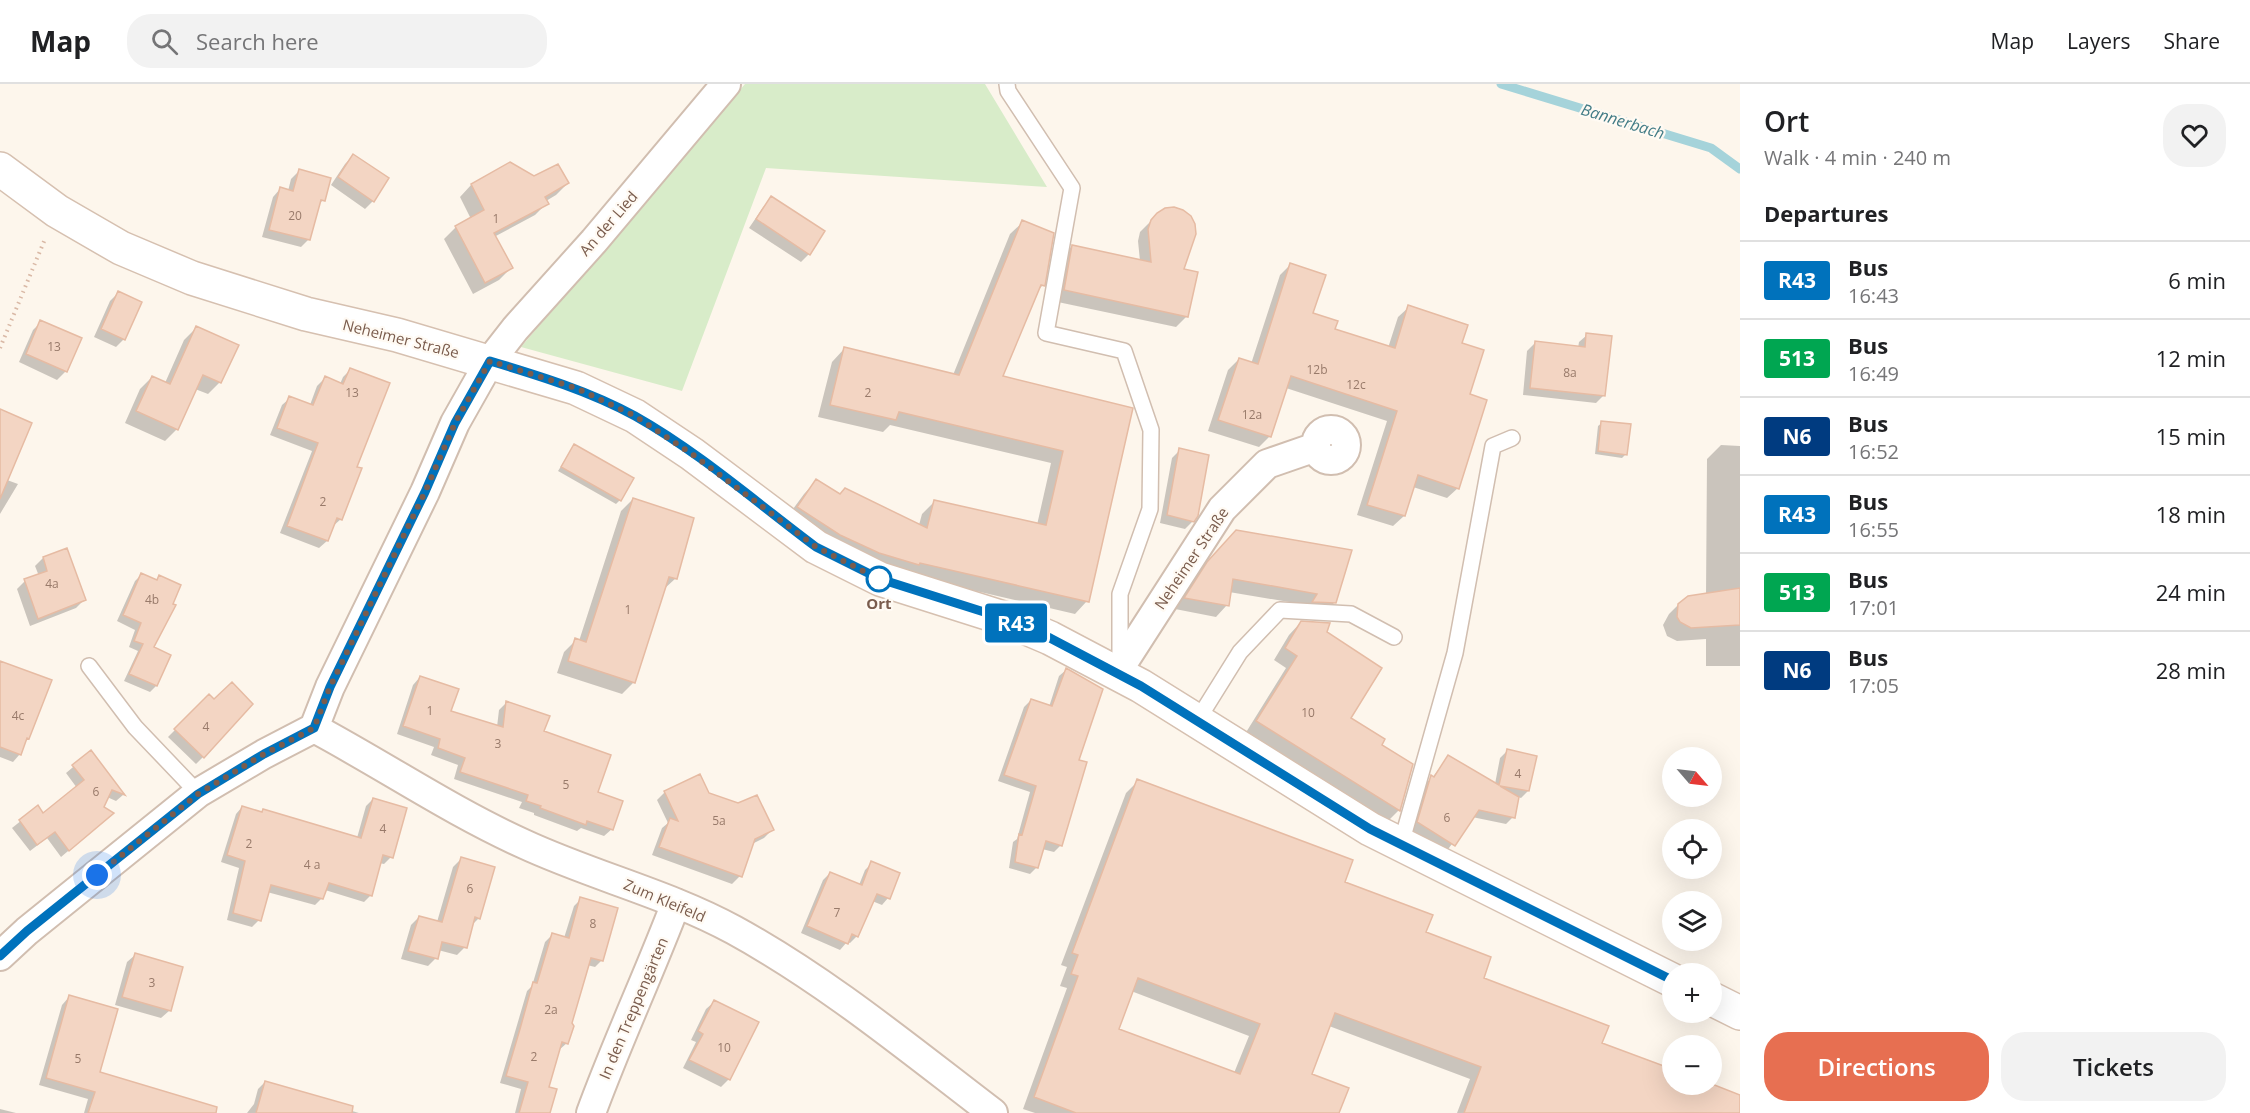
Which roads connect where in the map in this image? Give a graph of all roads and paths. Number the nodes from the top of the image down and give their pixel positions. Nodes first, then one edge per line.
1 (726, 84) edge
2 (1007, 84) edge
3 (0, 169) edge
4 (57, 211) junction
5 (0, 348) edge
6 (490, 361) junction
7 (1512, 438) dead end
8 (1316, 447) dead end
9 (1394, 637) dead end
10 (89, 666) dead end
11 (1119, 671) junction
12 (1197, 721) junction
13 (314, 728) junction
14 (198, 794) junction
15 (1401, 844) junction
16 (676, 903) junction
17 (0, 956) edge
18 (1662, 975) edge
19 (1722, 1004) edge
20 (1740, 1013) edge
21 (591, 1113) edge
22 (993, 1113) edge

1 - 6 street, An der Lied
2 - 11 lane
3 - 4 main road, Neheimer Straße
4 - 5 path
4 - 6 main road, Neheimer Straße
6 - 11 main road, Neheimer Straße
6 - 13 street, An der Lied
7 - 15 lane
8 - 11 street, Neheimer Straße
9 - 12 lane
10 - 14 lane
11 - 12 main road, Neheimer Straße
12 - 15 main road, Neheimer Straße
13 - 14 street
13 - 16 street, Zum Kleifeld
14 - 17 street
15 - 18 main road, Neheimer Straße
16 - 21 street, In den Treppengärten
16 - 22 street, Zum Kleifeld
19 - 20 main road

